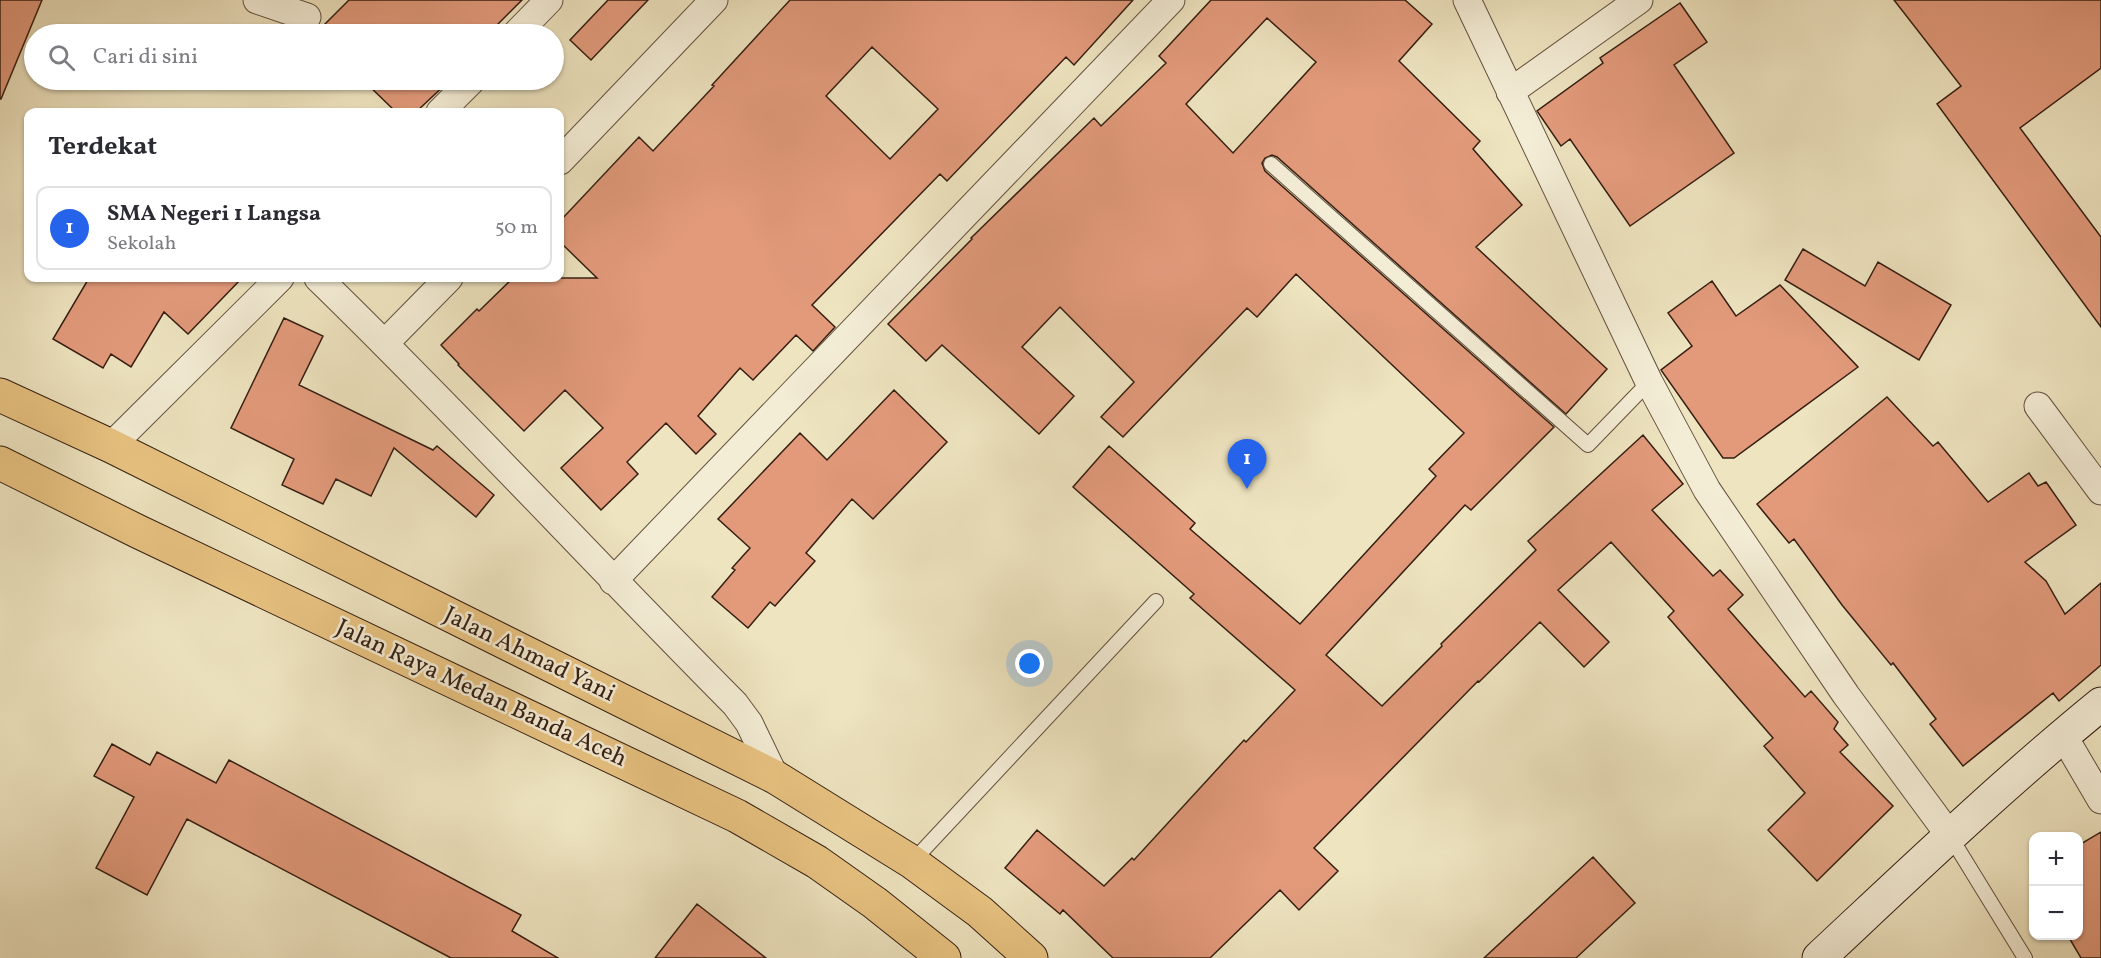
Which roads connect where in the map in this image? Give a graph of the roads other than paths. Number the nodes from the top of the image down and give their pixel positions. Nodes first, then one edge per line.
1 (257, 0) edge
2 (549, 0) edge
3 (714, 0) edge
4 (1171, 0) edge
5 (1467, 0) edge
6 (1639, 0) edge
7 (307, 17) dead end
8 (526, 24) edge
9 (462, 90) edge
10 (1510, 92) junction
11 (444, 108) edge
12 (564, 157) edge
13 (1271, 164) dead end
14 (276, 282) edge
15 (322, 282) edge
16 (444, 282) edge
17 (386, 344) junction
18 (1649, 382) junction
19 (0, 395) edge
20 (2038, 406) dead end
21 (111, 446) junction
22 (0, 463) edge
23 (2101, 491) edge
24 (613, 581) junction
25 (1155, 602) dead end
26 (2101, 704) edge
27 (2063, 735) junction
28 (775, 777) junction
29 (2101, 800) edge
30 (1950, 836) junction
31 (912, 862) junction
32 (944, 958) edge
33 (1031, 958) edge
34 (1819, 958) edge
35 (2025, 958) edge

1 - 7 street
2 - 8 street
3 - 12 street
4 - 24 street
5 - 10 street
6 - 10 street
9 - 11 street
10 - 18 street
13 - 18 lane
14 - 21 street
15 - 17 street
16 - 17 street
17 - 24 street
18 - 30 street
19 - 21 main road, Jalan Ahmad Yani
20 - 23 street
21 - 28 main road, Jalan Ahmad Yani
22 - 32 main road, Jalan Raya Medan Banda Aceh
24 - 28 street
25 - 31 lane
26 - 27 street
27 - 29 street
27 - 30 street
28 - 31 main road, Jalan Ahmad Yani
30 - 34 street
30 - 35 lane
31 - 33 main road, Jalan Ahmad Yani

